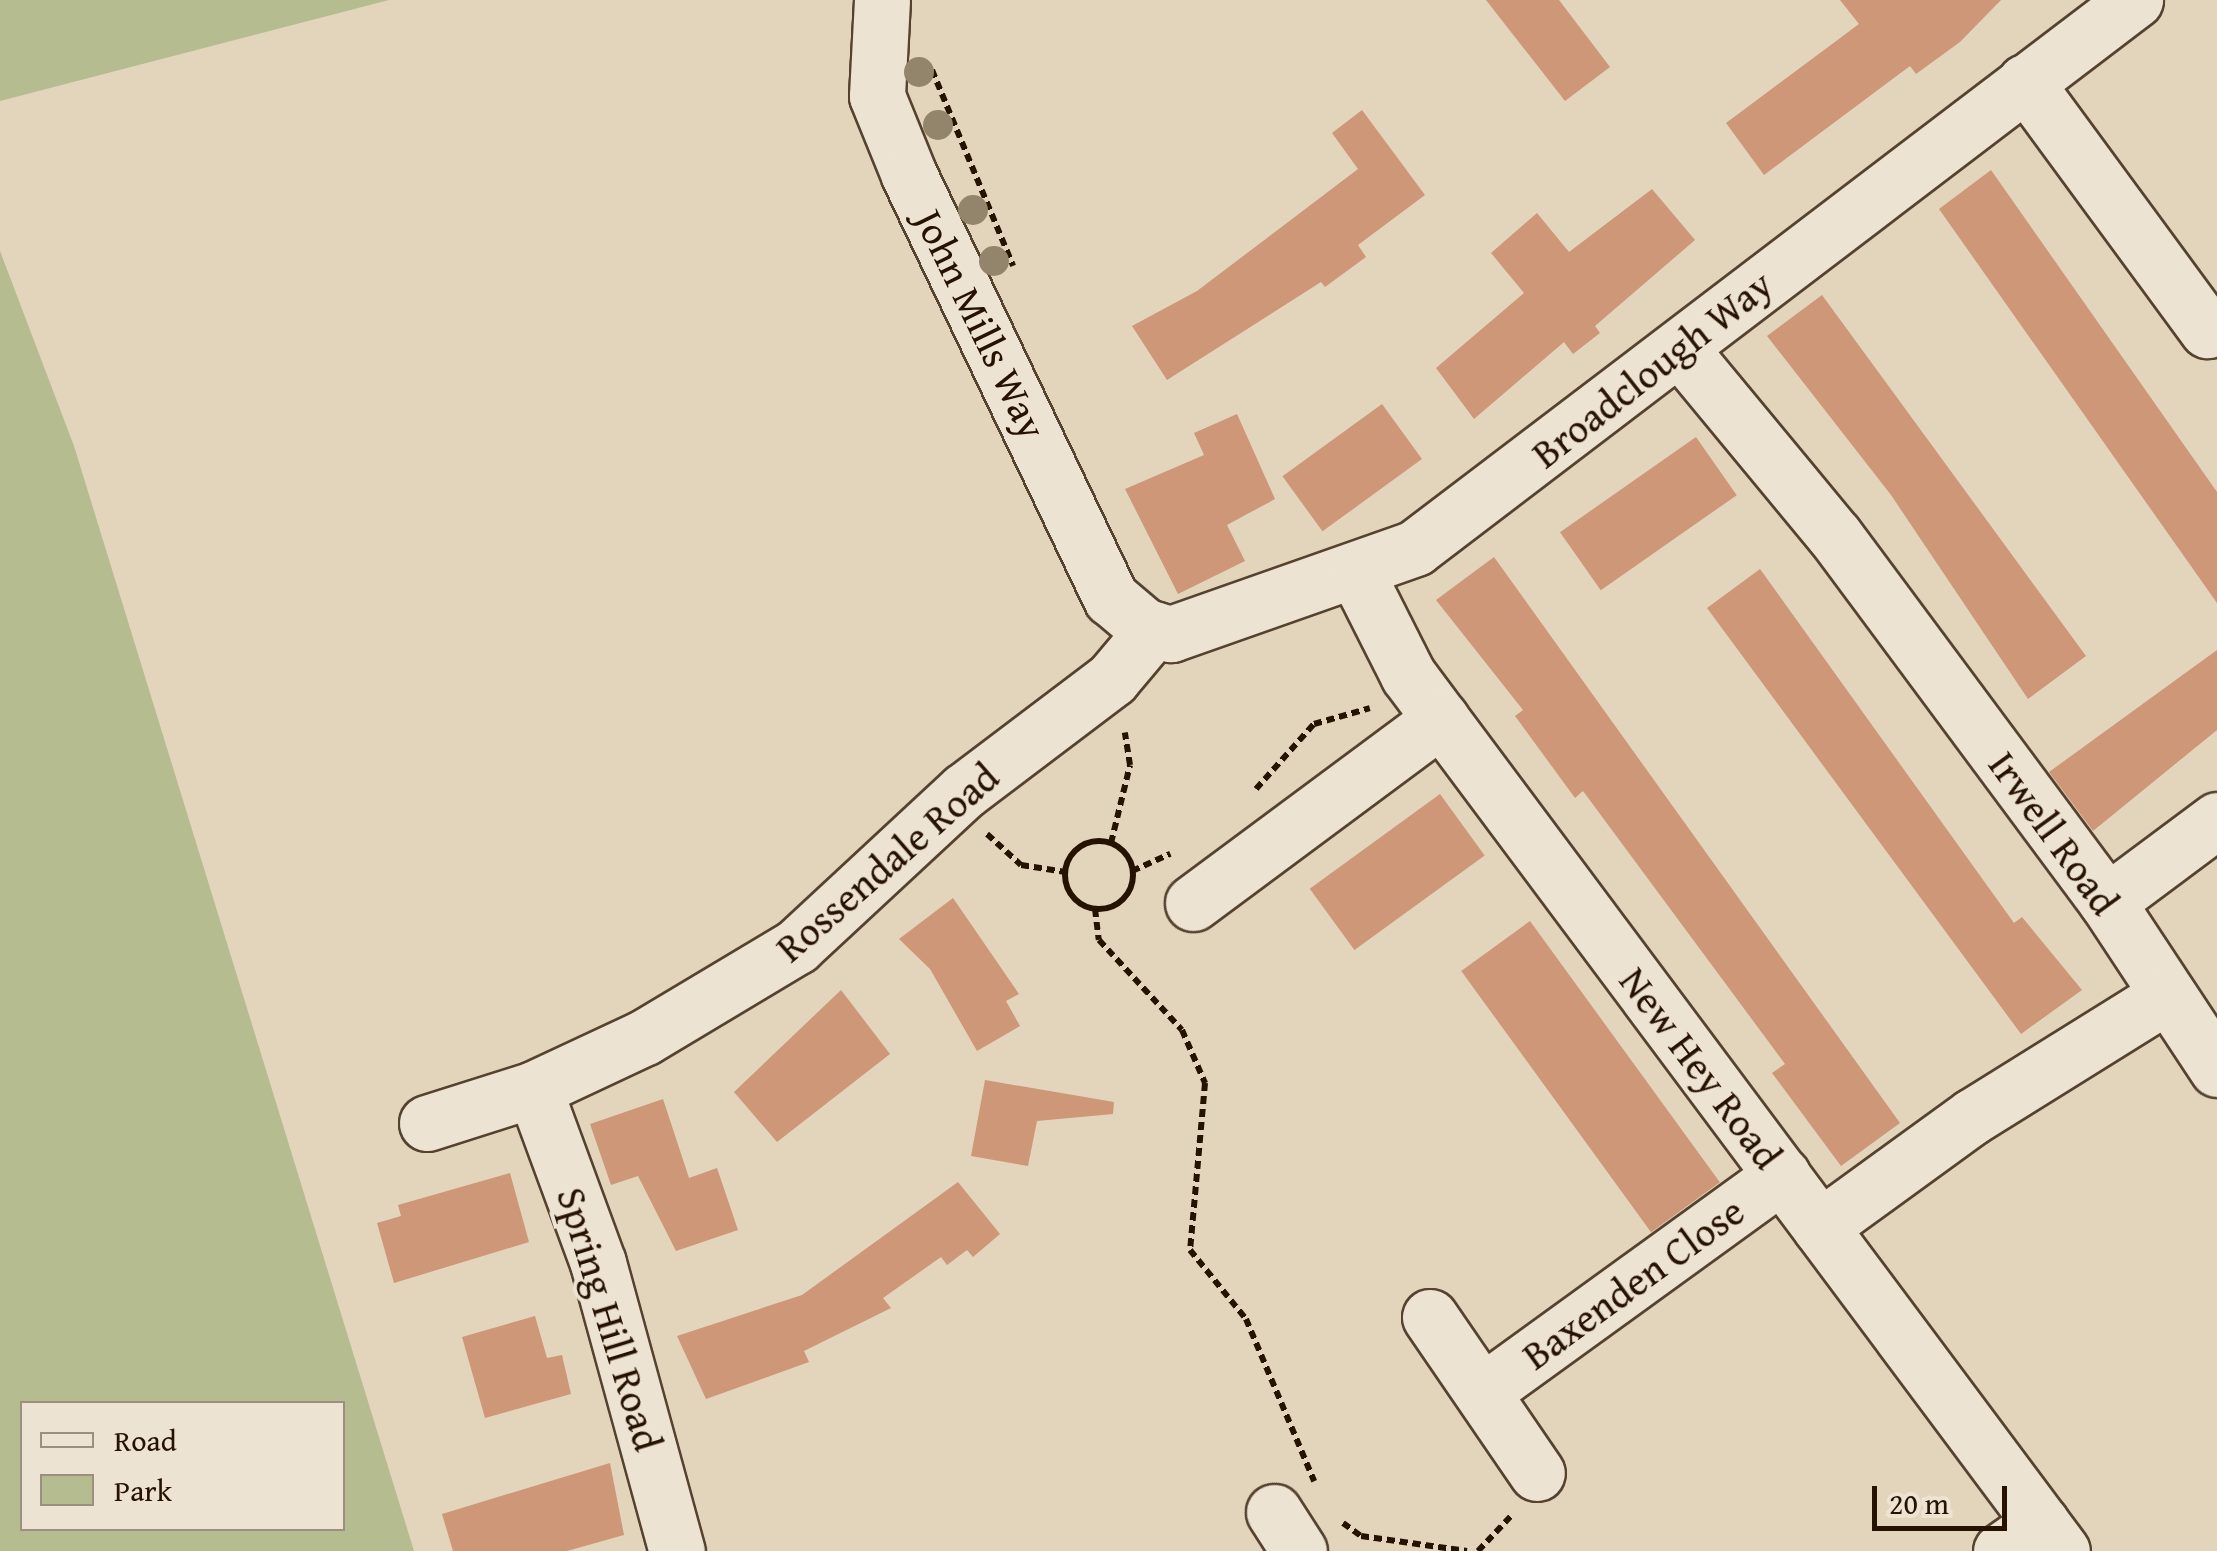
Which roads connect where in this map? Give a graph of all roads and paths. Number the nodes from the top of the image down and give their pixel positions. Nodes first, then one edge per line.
1 (882, 0) edge
2 (2125, 7) edge
3 (930, 56) dead end
4 (2025, 82) junction
5 (1015, 272) dead end
6 (2207, 330) dead end
7 (1681, 350) junction
8 (1357, 574) junction
9 (1149, 628) junction
10 (1104, 685) junction
11 (1440, 719) junction
12 (955, 800) junction
13 (2217, 820) edge
14 (1111, 842) junction
15 (1065, 872) junction
16 (2107, 902) junction
17 (1193, 903) dead end
18 (1095, 908) junction
19 (2164, 997) junction
20 (2217, 1069) edge
21 (534, 1089) junction
22 (428, 1124) dead end
23 (1782, 1175) junction
24 (1820, 1227) junction
25 (1430, 1316) dead end
26 (1485, 1390) junction
27 (1537, 1473) dead end
28 (1306, 1518) edge
29 (2035, 1542) edge
30 (677, 1551) edge
31 (1466, 1551) edge

1 - 9 street, John Mills Way
2 - 4 street, Broadclough Way
3 - 5 path
4 - 6 street
4 - 7 street, Broadclough Way
7 - 8 street, Broadclough Way
7 - 16 street, Irwell Road
8 - 9 street, Broadclough Way
8 - 11 street, New Hey Road
9 - 10 street, Rossendale Road
10 - 12 street, Rossendale Road
10 - 14 path
11 - 17 street
11 - 23 street, New Hey Road
12 - 15 path
12 - 21 street, Rossendale Road
13 - 16 street
14 - 15 path
14 - 18 path
15 - 18 path
16 - 19 street, Irwell Road
18 - 28 path
19 - 20 street, Irwell Road
19 - 24 street
21 - 22 street, Rossendale Road
21 - 30 street, Spring Hill Road
23 - 24 street, New Hey Road
23 - 26 street, Baxenden Close
24 - 29 street, New Hey Road
25 - 26 street, Baxenden Close
26 - 27 street, Baxenden Close
28 - 31 path

